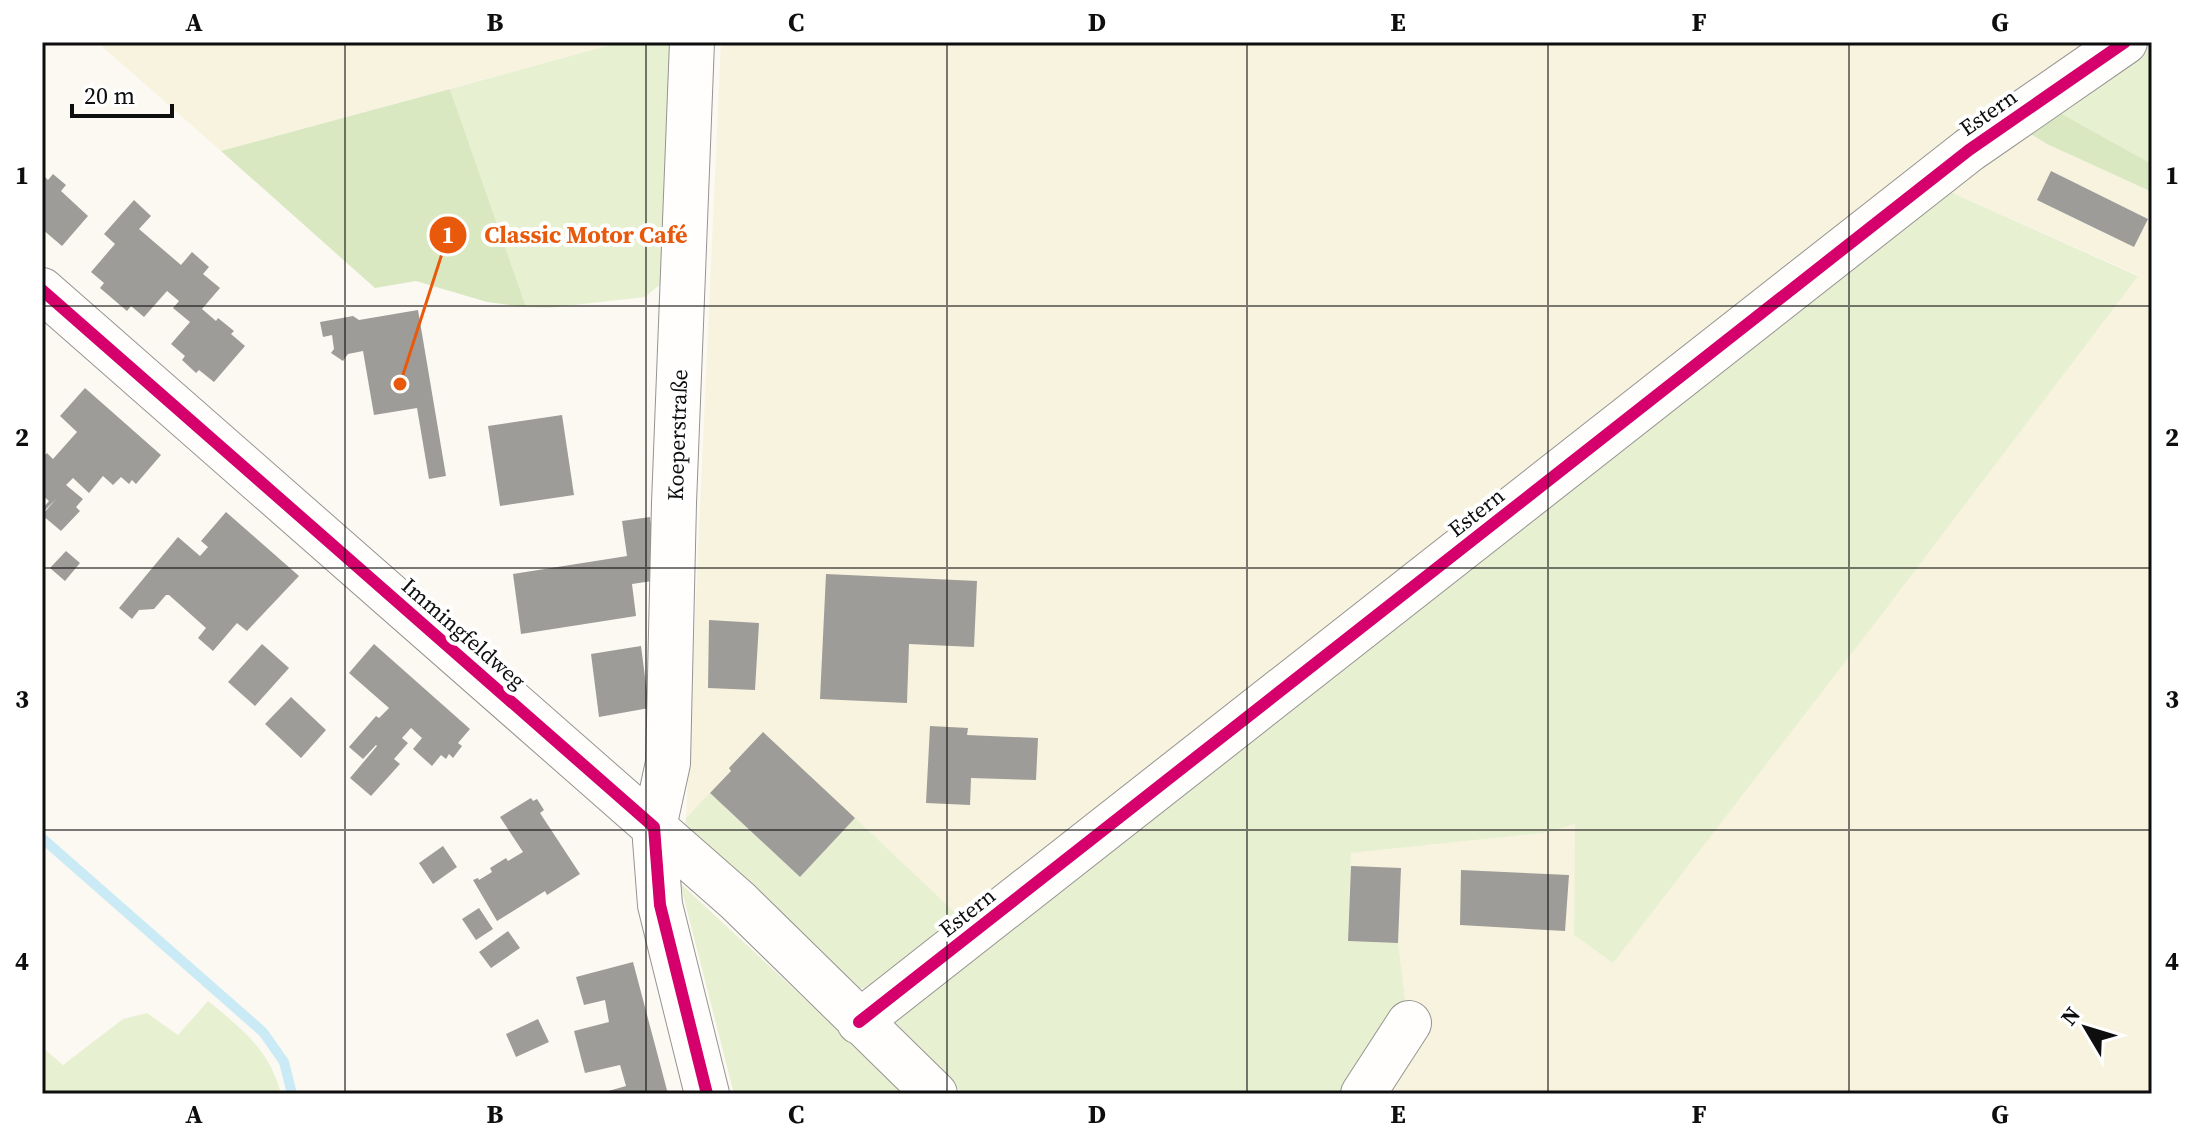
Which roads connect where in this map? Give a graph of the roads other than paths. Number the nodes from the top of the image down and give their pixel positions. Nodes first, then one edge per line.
1 (692, 42) edge
2 (2125, 42) edge
3 (42, 290) edge
4 (654, 827) junction
5 (859, 1022) junction
6 (1409, 1023) dead end
7 (707, 1094) edge
8 (935, 1094) edge
9 (1363, 1094) edge

1 - 4 street, Koeperstraße
2 - 5 street, Estern
3 - 4 street, Immingfeldweg
4 - 5 street, Immingfeldweg
4 - 7 street
5 - 8 street, Immingfeldweg
6 - 9 street

